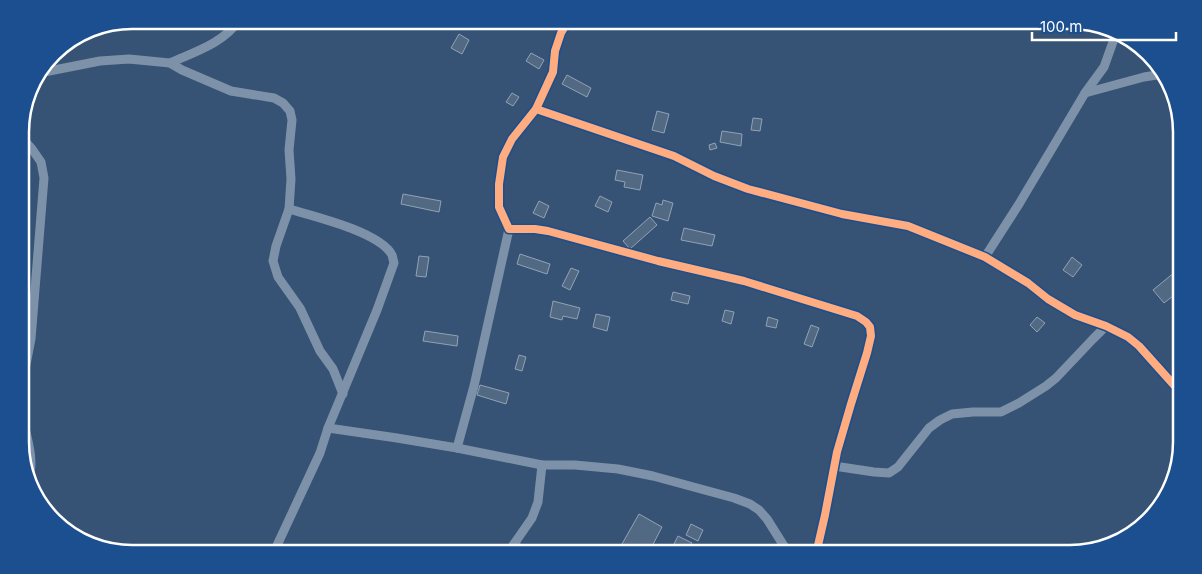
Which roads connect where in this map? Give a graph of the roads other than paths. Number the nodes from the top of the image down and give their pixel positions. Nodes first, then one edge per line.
1 (232, 29) edge
2 (563, 29) edge
3 (1114, 39) edge
4 (170, 63) junction
5 (49, 71) edge
6 (1156, 75) edge
7 (1085, 93) junction
8 (536, 109) junction
9 (29, 148) edge
10 (289, 208) junction
11 (509, 229) junction
12 (985, 257) junction
13 (1106, 326) junction
14 (29, 353) edge
15 (1173, 382) edge
16 (343, 394) junction
17 (328, 428) junction
18 (457, 448) junction
19 (542, 465) junction
20 (834, 466) junction
21 (514, 544) edge
22 (277, 545) edge
23 (783, 545) edge
24 (818, 545) edge

1 - 4 street
2 - 8 street
3 - 7 street
4 - 5 street
4 - 10 street
6 - 7 street
7 - 12 street
8 - 11 street
8 - 12 street
9 - 14 street
10 - 16 street
10 - 16 street
11 - 18 street
11 - 20 street
12 - 13 street
13 - 15 street
13 - 20 street
16 - 17 street
17 - 18 street
17 - 22 street
18 - 19 street
19 - 21 street
19 - 23 street
20 - 24 street

